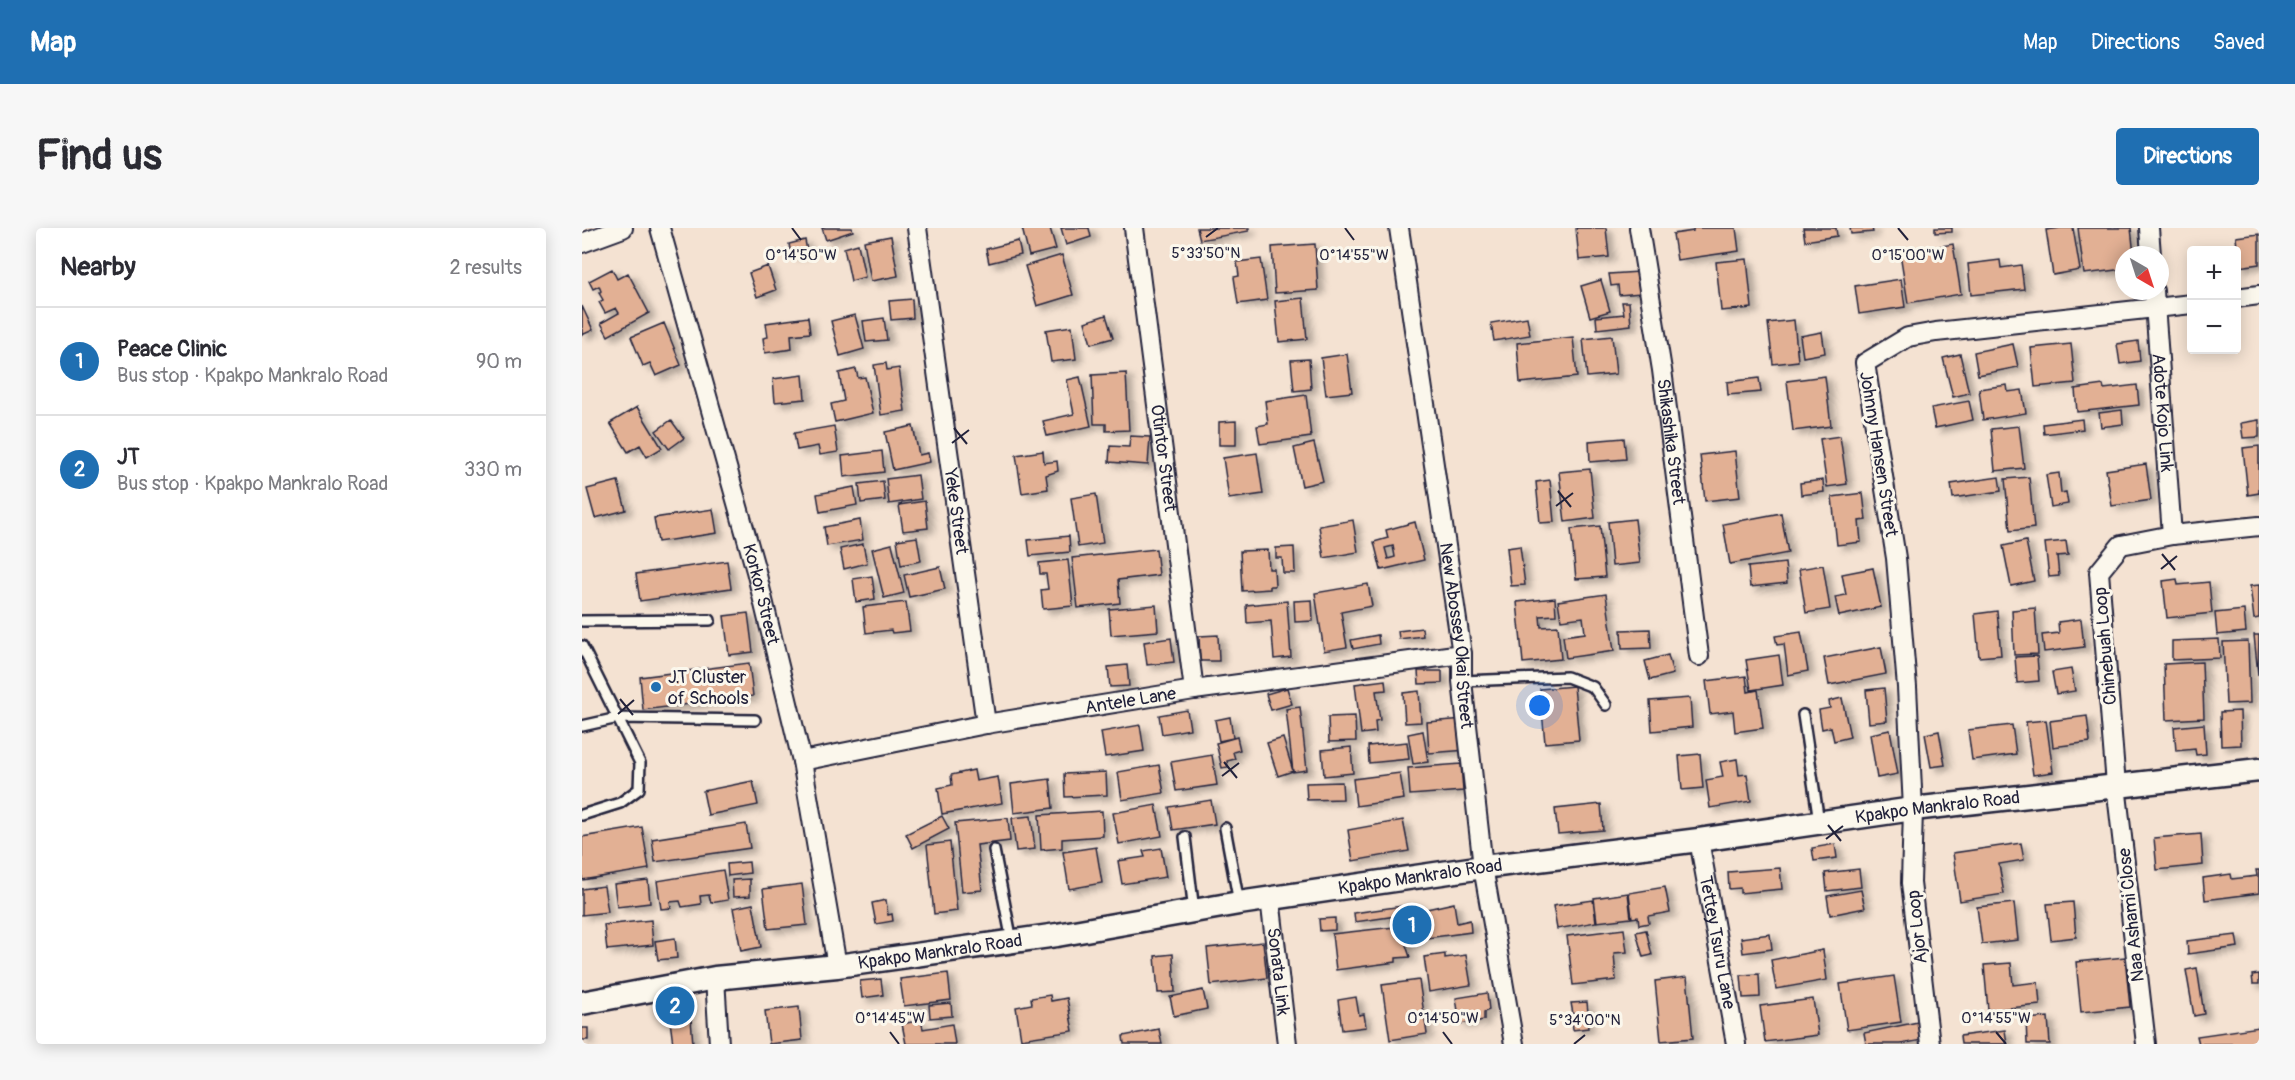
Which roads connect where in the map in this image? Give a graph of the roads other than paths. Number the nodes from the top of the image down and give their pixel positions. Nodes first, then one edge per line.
1 (622, 228) edge
2 (660, 228) edge
3 (917, 228) edge
4 (1134, 228) edge
5 (1399, 228) edge
6 (1639, 228) edge
7 (2149, 228) edge
8 (582, 243) edge
9 (2150, 246) edge
10 (2259, 295) edge
11 (2241, 297) edge
12 (2155, 300) edge
13 (2187, 303) edge
14 (2259, 526) edge
15 (2172, 535) junction
16 (710, 620) dead end
17 (582, 621) edge
18 (582, 646) edge
19 (1462, 654) junction
20 (1699, 656) dead end
21 (1461, 681) junction
22 (1194, 690) junction
23 (1606, 705) dead end
24 (1803, 715) dead end
25 (618, 718) junction
26 (755, 720) dead end
27 (986, 724) junction
28 (582, 726) edge
29 (802, 761) junction
30 (2259, 770) edge
31 (2116, 785) junction
32 (1913, 809) junction
33 (582, 815) edge
34 (1819, 822) junction
35 (1225, 828) dead end
36 (1185, 837) dead end
37 (1699, 840) junction
38 (994, 850) dead end
39 (1483, 867) junction
40 (1270, 898) junction
41 (1239, 903) junction
42 (1194, 911) junction
43 (1012, 941) junction
44 (837, 966) junction
45 (715, 978) junction
46 (582, 1003) edge
47 (719, 1044) edge
48 (1287, 1044) edge
49 (1514, 1044) edge
50 (1736, 1044) edge
51 (1930, 1044) edge
52 (2146, 1044) edge

1 - 8 street
2 - 29 street, Korkor Street
3 - 27 street, Yeke Street
4 - 22 street, Otintor Street
5 - 19 street, New Abossey Okai Street
6 - 20 street, Shikashika Street
7 - 9 street
10 - 11 street
12 - 13 street, Johnny Hansen Street
12 - 15 street, Adote Kojo Link
12 - 32 street, Johnny Hansen Street
14 - 15 street, Chinebuah Loop
15 - 31 street, Chinebuah Loop
16 - 17 lane
18 - 25 lane
19 - 21 street, New Abossey Okai Street
19 - 22 street, Antele Lane
21 - 23 lane
21 - 39 street, New Abossey Okai Street
22 - 27 street, Antele Lane
24 - 34 lane
25 - 26 lane
25 - 28 lane
25 - 33 lane
27 - 29 street, Antele Lane
29 - 44 street, Korkor Street
30 - 31 street, Kpakpo Mankralo Road
31 - 32 street, Kpakpo Mankralo Road
31 - 52 street, Naa Ashami Close
32 - 34 street, Kpakpo Mankralo Road
32 - 51 street, Ajor Loop
34 - 37 street, Kpakpo Mankralo Road
35 - 41 lane
36 - 42 lane
37 - 39 street, Kpakpo Mankralo Road
37 - 50 street, Tettey Tsuru Lane
38 - 43 lane
39 - 40 street, Kpakpo Mankralo Road
39 - 49 street, New Abossey Okai Street
40 - 41 street, Kpakpo Mankralo Road
40 - 48 street, Sonata Link
41 - 42 street, Kpakpo Mankralo Road
42 - 43 street, Kpakpo Mankralo Road
43 - 44 street, Kpakpo Mankralo Road
44 - 45 street, Kpakpo Mankralo Road
45 - 46 street, Kpakpo Mankralo Road
45 - 47 street

